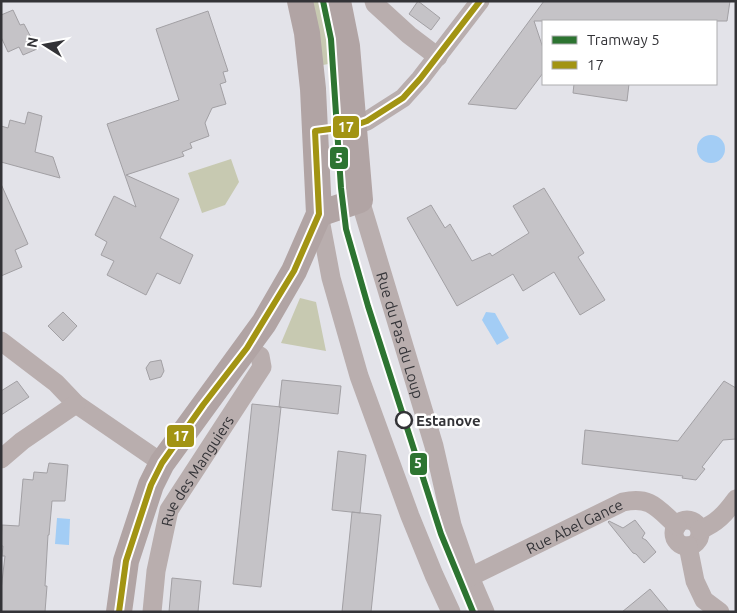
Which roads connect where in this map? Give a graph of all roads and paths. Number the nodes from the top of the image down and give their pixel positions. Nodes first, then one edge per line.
1 (300, 1) edge
2 (338, 1) edge
3 (374, 1) edge
4 (480, 1) edge
5 (438, 57) junction
6 (353, 126) junction
7 (315, 131) junction
8 (360, 200) junction
9 (318, 214) junction
10 (4, 348) edge
11 (253, 352) junction
12 (76, 404) junction
13 (1, 459) edge
14 (162, 463) junction
15 (736, 499) edge
16 (676, 526) junction
17 (700, 530) junction
18 (688, 546) junction
19 (470, 577) junction
20 (119, 612) edge
21 (152, 612) edge
22 (451, 612) edge
23 (486, 612) edge
24 (720, 612) edge

1 - 7 street
2 - 6 street
3 - 5 street
4 - 5 street
5 - 6 street
6 - 7 street
6 - 8 street
7 - 9 street
8 - 9 street
8 - 19 street, Rue du Pas du Loup
9 - 11 street
9 - 22 street
10 - 12 street
11 - 14 street
11 - 21 street, Rue des Manguiers
12 - 13 street
12 - 14 street
14 - 20 street
15 - 17 street
16 - 17 street
16 - 18 street, Rue Abel Gance
16 - 19 street, Rue Abel Gance
17 - 18 street
18 - 24 street
19 - 23 street, Rue du Pas du Loup

